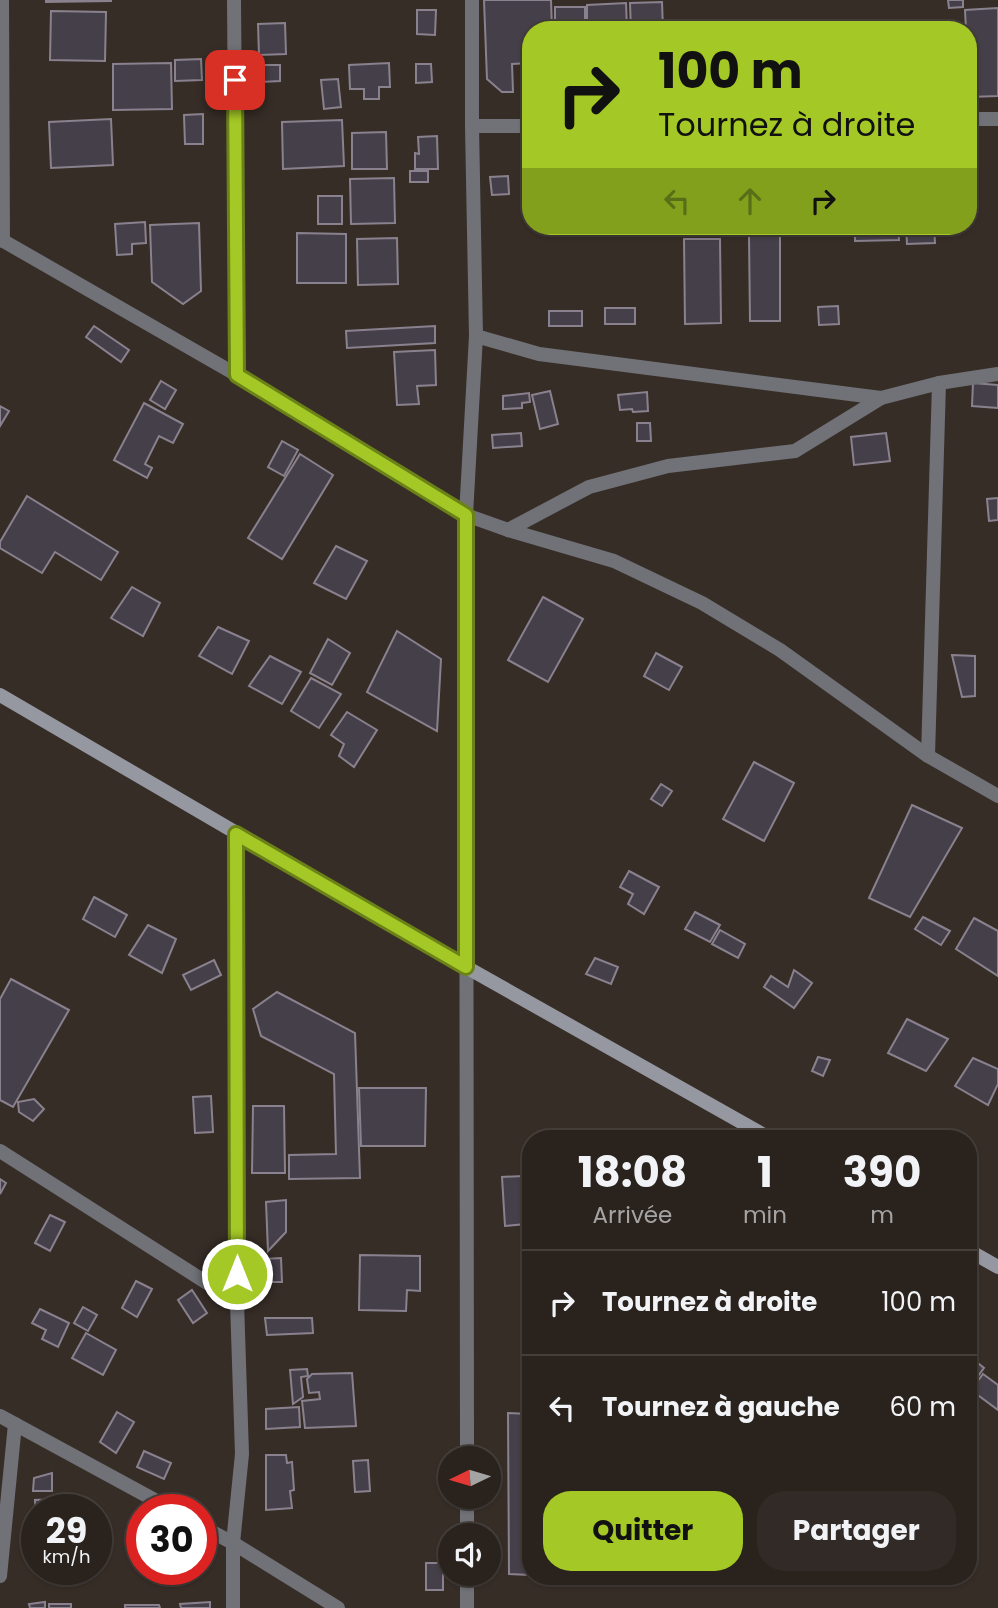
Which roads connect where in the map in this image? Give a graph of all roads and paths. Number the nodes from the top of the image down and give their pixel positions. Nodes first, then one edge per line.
1 (2, 0) edge
2 (234, 0) edge
3 (472, 0) edge
4 (977, 119) edge
5 (998, 119) edge
6 (522, 126) edge
7 (472, 127) junction
8 (1, 240) edge
9 (476, 336) junction
10 (998, 374) edge
11 (237, 375) junction
12 (939, 383) junction
13 (880, 398) junction
14 (466, 515) junction
15 (508, 530) junction
16 (0, 695) edge
17 (928, 756) junction
18 (998, 796) edge
19 (236, 834) junction
20 (466, 967) junction
21 (755, 1130) edge
22 (0, 1152) edge
23 (977, 1255) edge
24 (998, 1268) edge
25 (237, 1302) junction
26 (0, 1416) edge
27 (15, 1424) junction
28 (467, 1446) edge
29 (144, 1494) edge
30 (217, 1534) edge
31 (233, 1543) junction
32 (0, 1576) edge
33 (467, 1586) edge
34 (233, 1608) edge
35 (338, 1608) edge
36 (467, 1608) edge

1 - 8 street
2 - 11 street
3 - 7 street
4 - 5 street
6 - 7 street
7 - 9 street
8 - 11 street
9 - 13 street
9 - 14 street
10 - 12 street
11 - 14 street
12 - 13 street
12 - 17 street
13 - 15 street
14 - 15 street
14 - 20 street
15 - 17 street
16 - 19 street
17 - 18 street
19 - 20 street
19 - 25 street
20 - 21 street
20 - 28 street
22 - 25 street
23 - 24 street
25 - 31 street
26 - 27 street
27 - 29 street
27 - 32 street
30 - 31 street
31 - 34 street
31 - 35 street
33 - 36 street

